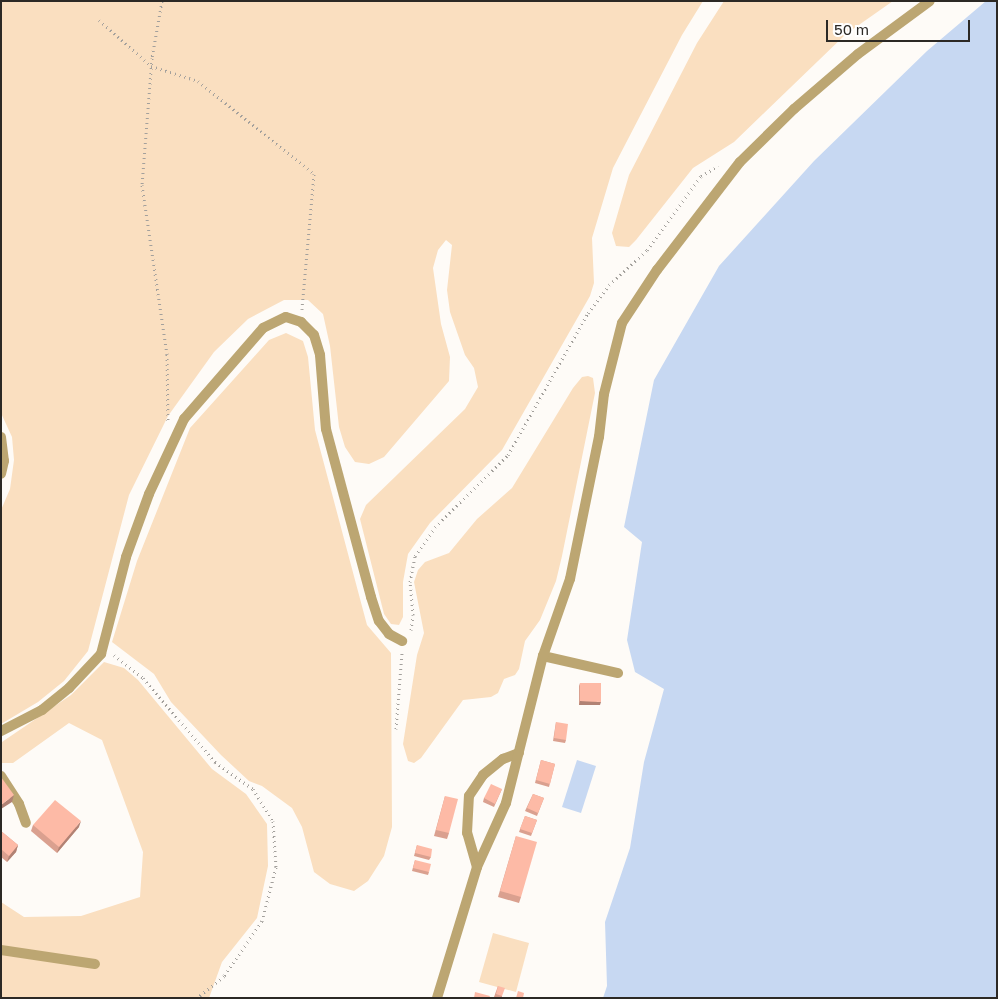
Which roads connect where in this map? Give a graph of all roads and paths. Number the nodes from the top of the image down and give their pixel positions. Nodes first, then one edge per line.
1 (162, 1) edge
2 (930, 1) edge
3 (99, 20) dead end
4 (151, 66) junction
5 (740, 162) junction
6 (301, 322) junction
7 (176, 435) junction
8 (1, 437) edge
9 (1, 474) edge
10 (402, 642) junction
11 (101, 654) junction
12 (543, 656) junction
13 (618, 672) dead end
14 (396, 729) dead end
15 (1, 732) edge
16 (519, 752) junction
17 (1, 776) edge
18 (26, 823) dead end
19 (477, 867) junction
20 (1, 950) edge
21 (95, 964) dead end
22 (197, 998) edge
23 (437, 998) edge

1 - 4 path
2 - 5 lane
3 - 4 path
4 - 6 path
4 - 7 path
5 - 10 path
5 - 12 lane
6 - 7 lane
6 - 10 lane
7 - 11 lane
8 - 9 lane
10 - 14 path
11 - 15 lane
11 - 22 path
12 - 13 lane
12 - 16 lane
16 - 19 lane
16 - 19 lane
17 - 18 lane
19 - 23 lane
20 - 21 lane

